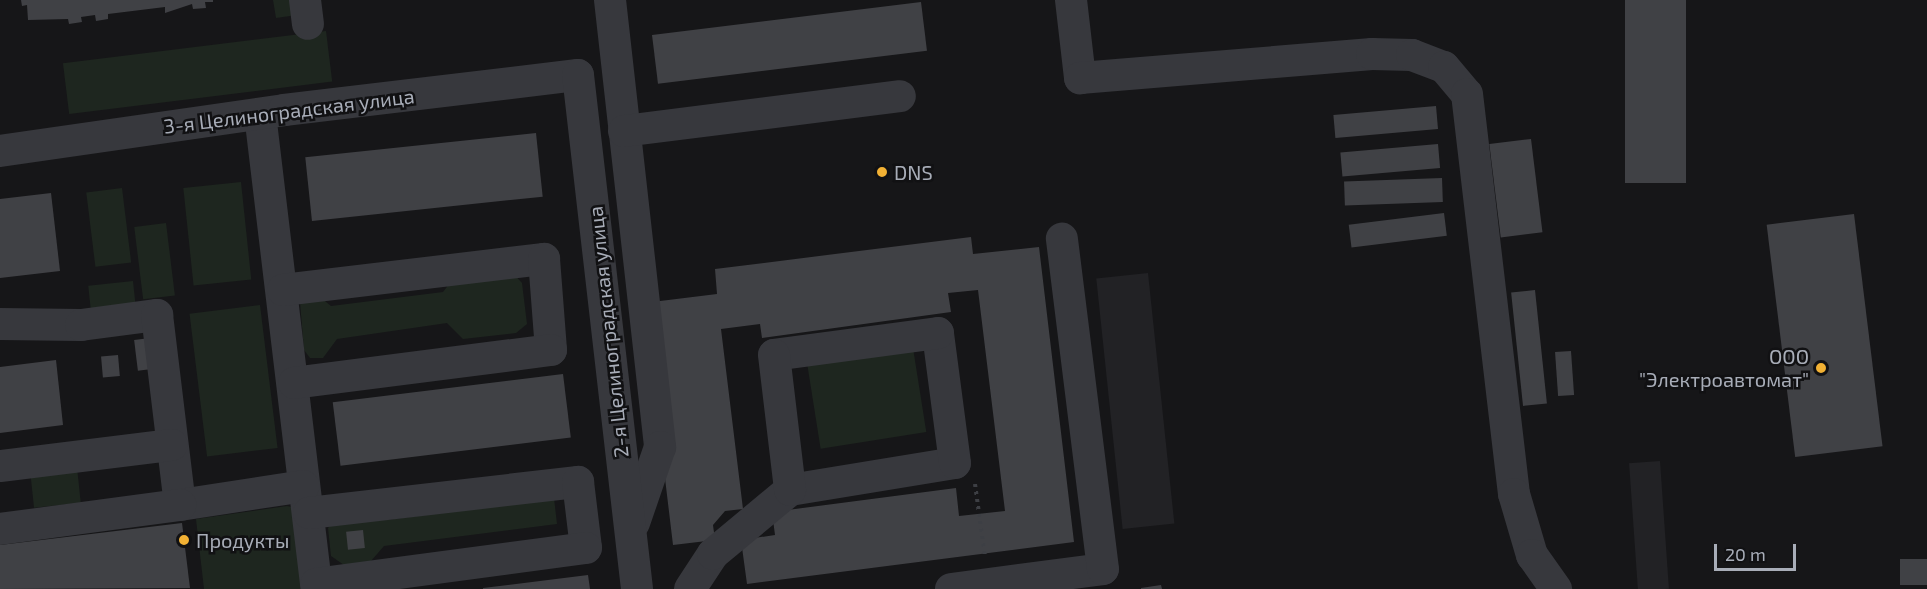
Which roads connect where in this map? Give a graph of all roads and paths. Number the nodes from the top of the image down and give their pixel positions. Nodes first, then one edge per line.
1 (610, 0) edge
2 (1071, 0) edge
3 (578, 75) joint
4 (900, 96) dead end
5 (260, 114) junction
6 (624, 130) junction
7 (0, 151) edge
8 (1062, 239) dead end
9 (283, 290) junction
10 (0, 324) edge
11 (294, 383) junction
12 (172, 445) junction
13 (955, 463) junction
14 (0, 466) edge
15 (790, 490) junction
16 (307, 500) junction
17 (180, 505) junction
18 (0, 529) edge
19 (630, 532) junction
20 (988, 584) junction
21 (316, 587) edge
22 (637, 589) edge
23 (690, 589) edge
24 (951, 589) edge
25 (1556, 589) edge

1 - 6 street
2 - 25 street
3 - 5 street, 3-я Целиноградская улица
3 - 19 street, 2-я Целиноградская улица
4 - 6 street
5 - 7 street, 3-я Целиноградская улица
5 - 9 street
6 - 19 street
8 - 20 street
9 - 11 street
9 - 11 street
10 - 12 street
11 - 16 street
12 - 14 street
12 - 17 street
13 - 15 street
13 - 15 street
13 - 20 path
15 - 23 street
16 - 17 street
16 - 21 street
16 - 21 street
17 - 18 street
19 - 22 street, 2-я Целиноградская улица
20 - 24 street

